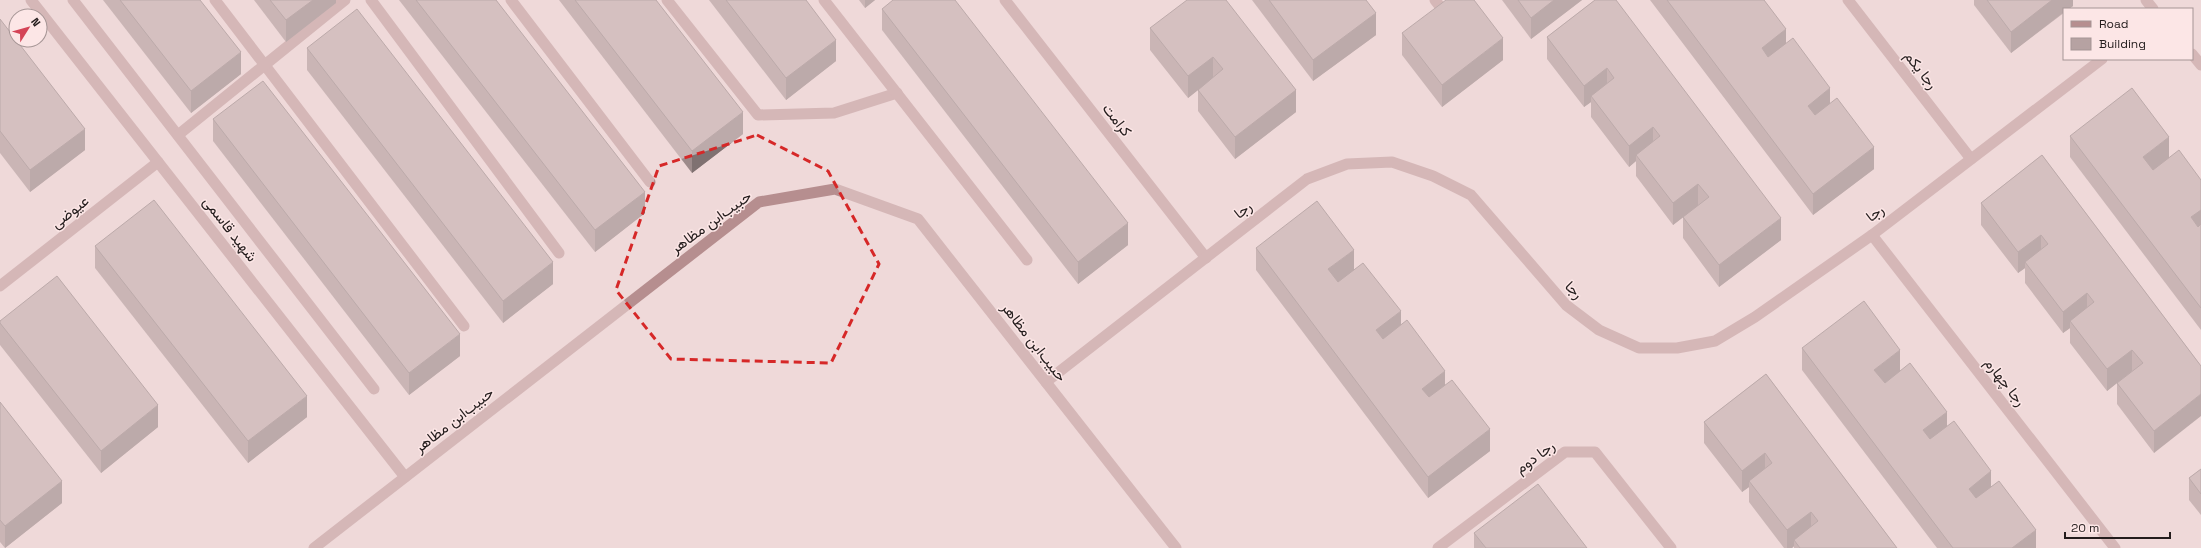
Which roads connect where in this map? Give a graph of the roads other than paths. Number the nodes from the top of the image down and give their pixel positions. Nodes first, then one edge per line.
1 (31, 0) edge
2 (73, 0) edge
3 (215, 0) edge
4 (345, 0) edge
5 (371, 0) edge
6 (512, 0) edge
7 (667, 0) edge
8 (824, 0) edge
9 (1005, 0) edge
10 (1848, 0) edge
11 (2146, 0) edge
12 (2152, 8) edge
13 (2193, 55) edge
14 (2101, 60) edge
15 (265, 64) junction
16 (2201, 64) edge
17 (897, 93) junction
18 (178, 135) junction
19 (1971, 159) junction
20 (158, 162) junction
21 (650, 182) dead end
22 (1872, 235) junction
23 (559, 253) dead end
24 (1206, 258) junction
25 (1027, 260) dead end
26 (0, 286) edge
27 (464, 326) dead end
28 (1046, 382) junction
29 (374, 389) dead end
30 (405, 477) junction
31 (314, 548) edge
32 (1176, 548) edge
33 (1438, 548) edge
34 (1671, 548) edge
35 (2115, 548) edge

1 - 20 street, شهید قاسمی
2 - 18 street
3 - 15 street
4 - 15 street
5 - 23 street
6 - 21 street
7 - 17 street
8 - 17 street
9 - 24 street, کرامت
10 - 19 street, رجا یکم
11 - 12 street
13 - 16 street
14 - 19 street, رجا
15 - 18 street
15 - 27 street
17 - 25 street
18 - 29 street
19 - 22 street, رجا
20 - 26 street, عیوضی
20 - 30 street, شهید قاسمی
22 - 24 street, رجا
22 - 35 street, رجا چهارم
24 - 28 street, رجا
28 - 30 street, حبیب‌ابن مظاهر
28 - 32 street, حبیب‌ابن مظاهر
30 - 31 street, حبیب‌ابن مظاهر
33 - 34 street, رجا دوم

